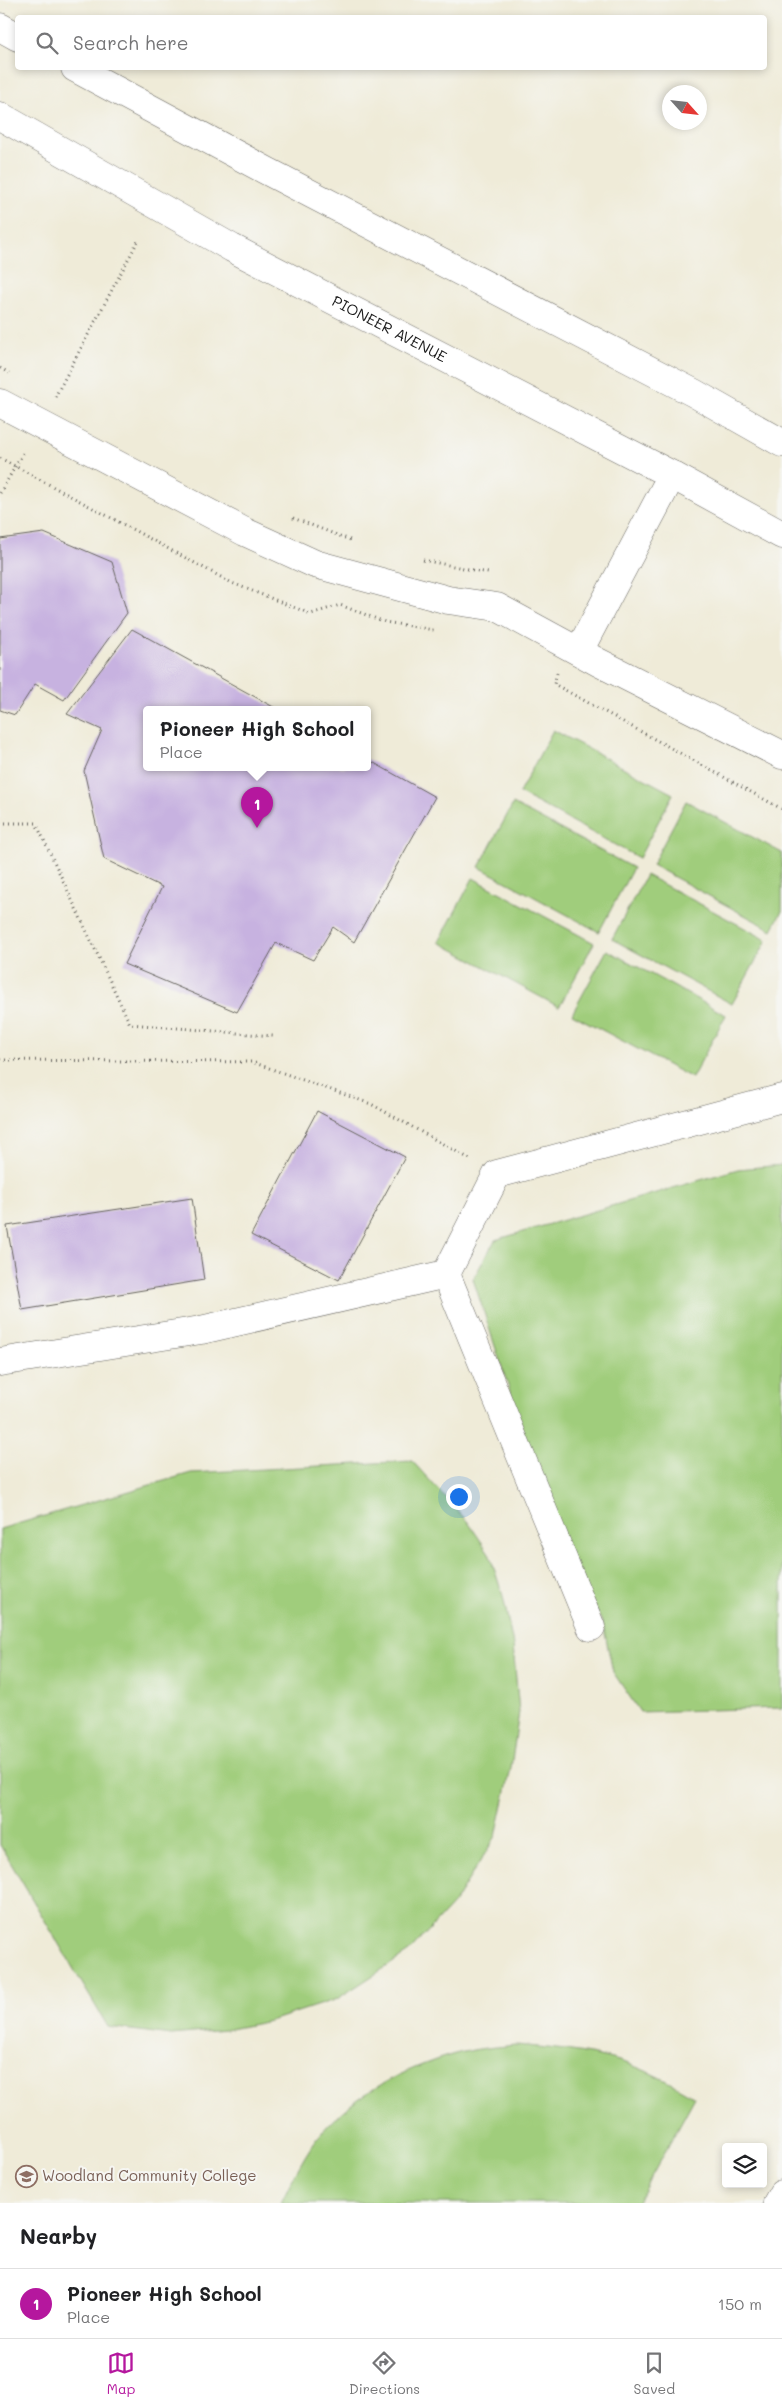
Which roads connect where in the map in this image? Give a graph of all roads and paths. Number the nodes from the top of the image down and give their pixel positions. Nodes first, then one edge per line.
1 (0, 27) edge
2 (15, 34) edge
3 (79, 70) edge
4 (0, 116) edge
5 (139, 239) dead end
6 (0, 368) edge
7 (17, 376) dead end
8 (48, 393) dead end
9 (56, 397) junction
10 (64, 401) dead end
11 (0, 403) edge
12 (41, 423) junction
13 (782, 443) edge
14 (672, 475) junction
15 (0, 493) edge
16 (291, 517) dead end
17 (782, 535) edge
18 (352, 540) dead end
19 (413, 558) dead end
20 (492, 574) dead end
21 (580, 651) junction
22 (554, 684) dead end
23 (782, 754) edge
24 (782, 809) edge
25 (0, 823) edge
26 (273, 1036) dead end
27 (0, 1060) edge
28 (782, 1098) edge
29 (497, 1174) junction
30 (446, 1274) junction
31 (0, 1362) edge
32 (591, 1627) dead end
33 (782, 2194) edge
34 (778, 2203) edge

1 - 2 street
3 - 13 street
4 - 14 street, PIONEER AVENUE
5 - 9 path
6 - 7 path
8 - 9 path
9 - 10 path
9 - 12 path
11 - 12 street
12 - 15 path
12 - 21 street
14 - 17 street, PIONEER AVENUE
14 - 21 street
16 - 18 path
19 - 20 path
21 - 23 street
22 - 24 path
25 - 26 path
27 - 29 path
28 - 29 street
29 - 30 street
30 - 31 street
30 - 32 street
33 - 34 street

